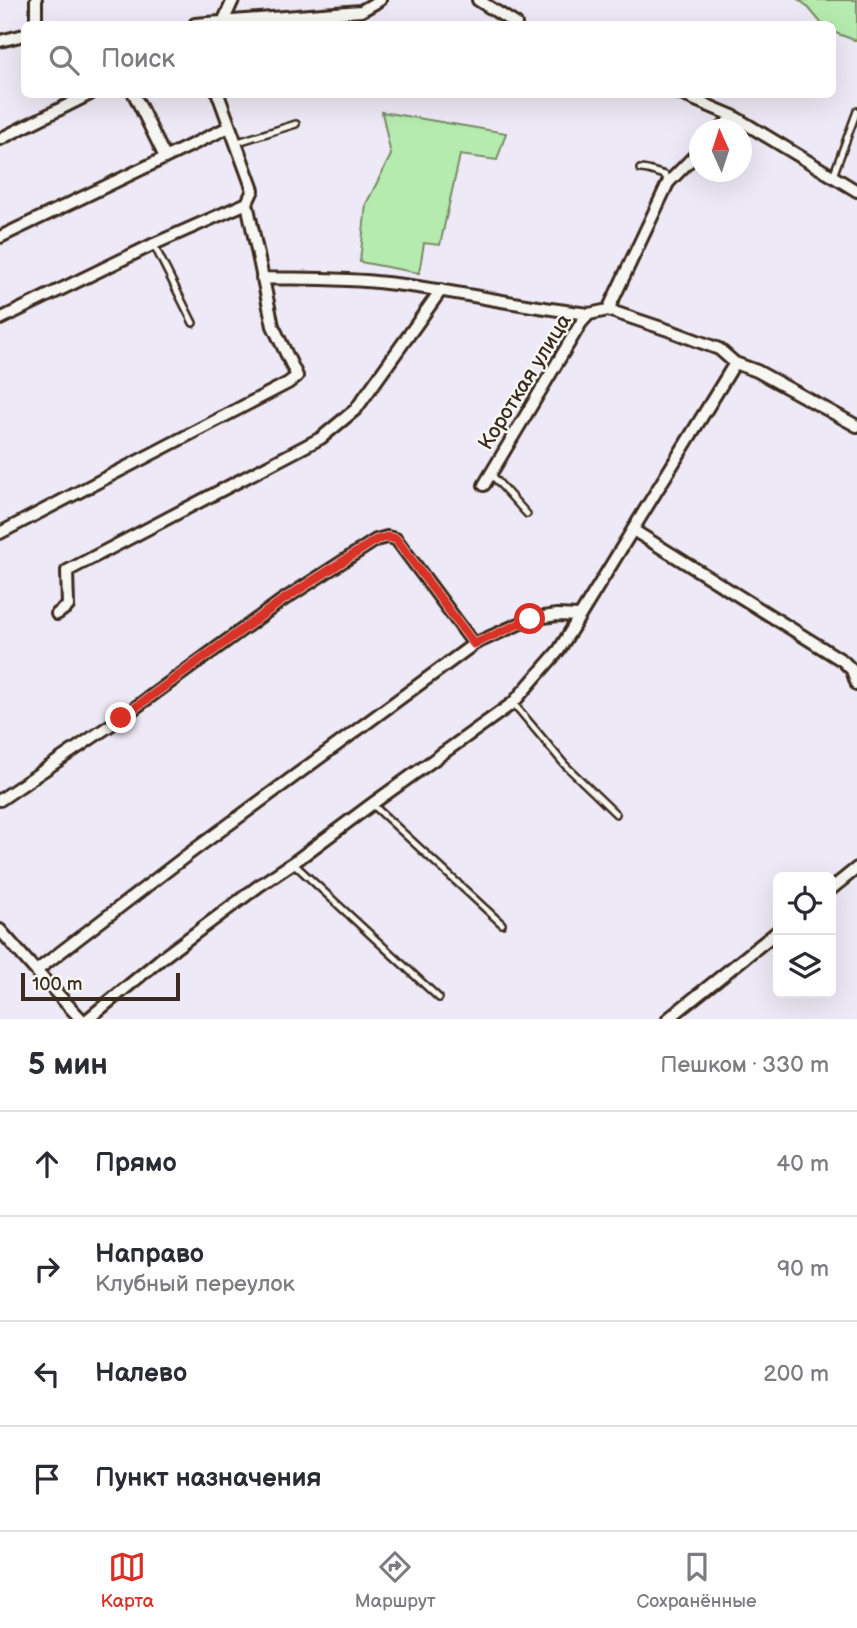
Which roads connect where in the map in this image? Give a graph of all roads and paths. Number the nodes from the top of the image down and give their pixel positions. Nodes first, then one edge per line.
1 (36, 0) edge
2 (233, 0) edge
3 (380, 0) edge
4 (478, 0) edge
5 (498, 5) edge
6 (36, 21) edge
7 (223, 21) edge
8 (236, 21) edge
9 (513, 21) edge
10 (21, 36) edge
11 (0, 41) edge
12 (82, 98) edge
13 (136, 98) edge
14 (219, 98) edge
15 (690, 98) edge
16 (857, 111) edge
17 (733, 116) junction
18 (730, 119) edge
19 (296, 124) dead end
20 (229, 127) junction
21 (0, 139) edge
22 (235, 143) junction
23 (165, 157) junction
24 (689, 161) edge
25 (640, 169) dead end
26 (832, 176) junction
27 (668, 183) junction
28 (857, 191) edge
29 (247, 203) junction
30 (0, 237) edge
31 (154, 244) junction
32 (262, 278) junction
33 (441, 290) junction
34 (608, 310) junction
35 (589, 314) junction
36 (0, 319) edge
37 (193, 324) dead end
38 (735, 363) junction
39 (857, 426) edge
40 (491, 474) junction
41 (484, 485) dead end
42 (527, 514) dead end
43 (634, 530) junction
44 (0, 533) edge
45 (57, 614) dead end
46 (579, 616) junction
47 (474, 644) junction
48 (857, 685) edge
49 (513, 703) junction
50 (0, 800) edge
51 (372, 804) junction
52 (616, 814) dead end
53 (293, 863) junction
54 (857, 868) edge
55 (836, 885) edge
56 (502, 924) dead end
57 (0, 930) edge
58 (773, 934) edge
59 (36, 971) junction
60 (439, 998) dead end
61 (81, 1019) edge
62 (88, 1019) edge
63 (668, 1019) edge

1 - 6 street
2 - 7 street
3 - 8 street
4 - 5 street
5 - 9 street
10 - 11 street
12 - 21 street
13 - 23 street
14 - 20 street
15 - 17 street
16 - 26 lane
17 - 18 street
17 - 26 street
19 - 22 lane
20 - 22 street
20 - 23 street
22 - 29 street
23 - 30 street
24 - 27 street
25 - 27 lane
26 - 28 street
27 - 34 street
29 - 31 street
29 - 32 street
31 - 36 street
31 - 37 lane
32 - 33 street
32 - 44 street
33 - 35 street
33 - 45 street
34 - 35 street, Короткая улица
34 - 38 street
35 - 40 street, Короткая улица
38 - 39 street
38 - 43 street
40 - 41 street, Короткая улица
40 - 42 lane
43 - 46 street
43 - 48 street
46 - 47 street
46 - 49 street
47 - 50 street
47 - 59 street
49 - 51 street
49 - 52 lane
51 - 53 street
51 - 56 lane
53 - 60 lane
53 - 62 street
54 - 55 street
57 - 59 street
58 - 63 street
59 - 61 street

